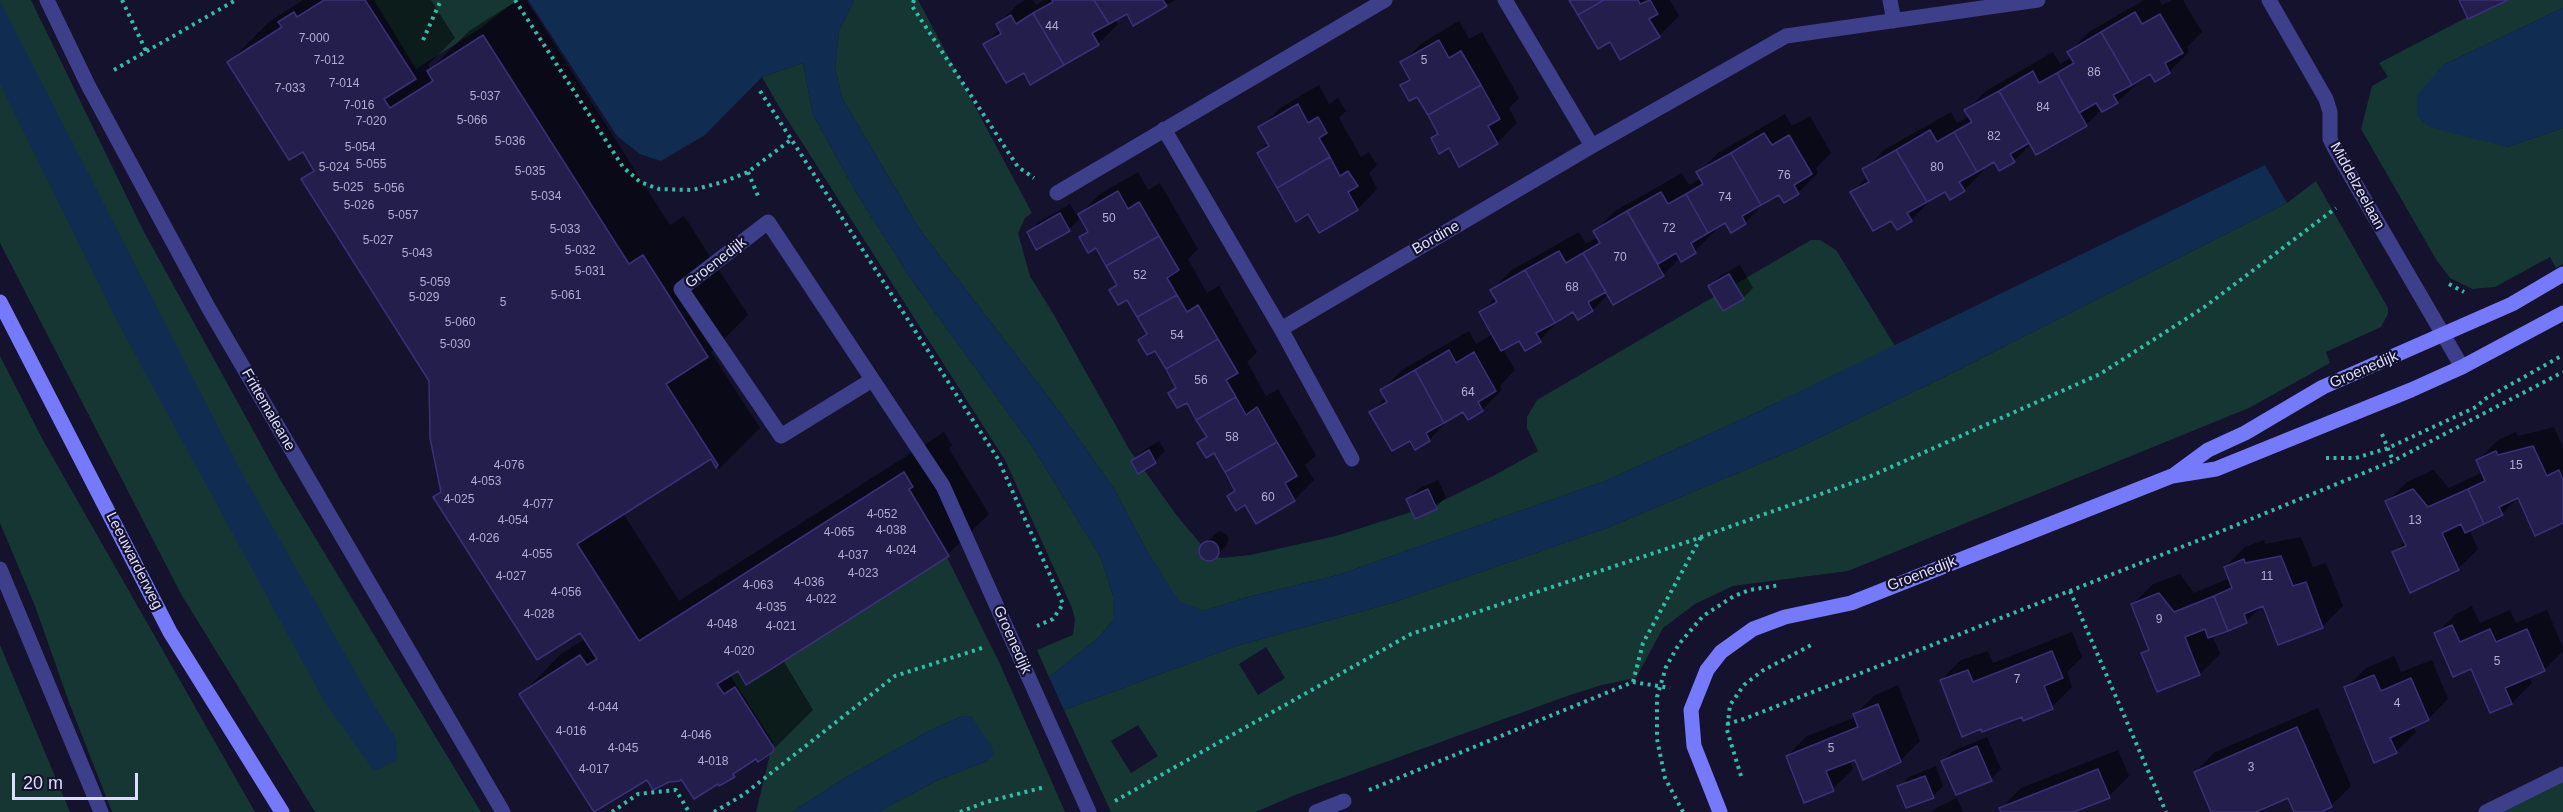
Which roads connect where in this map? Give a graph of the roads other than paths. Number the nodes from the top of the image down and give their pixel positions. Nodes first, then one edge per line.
1 (48, 0) edge
2 (1385, 0) edge
3 (1505, 0) edge
4 (1890, 0) edge
5 (2038, 0) edge
6 (2269, 0) edge
7 (1894, 21) junction
8 (1164, 129) junction
9 (1592, 146) junction
10 (1057, 193) road end
11 (2563, 274) edge
12 (0, 302) edge
13 (2563, 313) edge
14 (1281, 329) junction
15 (2443, 335) junction
16 (2462, 367) junction
17 (872, 380) junction
18 (1352, 459) dead end
19 (2172, 476) junction
20 (0, 570) edge
21 (2563, 774) edge
22 (1344, 801) road end
23 (101, 812) edge
24 (282, 812) edge
25 (503, 812) edge
26 (1089, 812) edge
27 (1316, 812) edge
28 (1720, 812) edge
29 (2486, 812) edge

1 - 25 street, Frittemaleane
2 - 8 street
3 - 9 street
4 - 7 street
5 - 7 street, Bordine
6 - 15 street, Middelzeelaan
7 - 9 street, Bordine
8 - 10 street
8 - 14 street
9 - 14 street, Bordine
11 - 15 main road, Groenedijk
12 - 24 main road, Leeuwarderweg
13 - 16 main road, Groenedijk
14 - 18 street
15 - 16 street, Middelzeelaan
15 - 19 main road, Groenedijk
16 - 19 main road, Groenedijk
17 - 17 street, Groenedijk
17 - 26 street, Groenedijk
19 - 28 main road, Groenedijk
20 - 23 street
21 - 29 street
22 - 27 street

